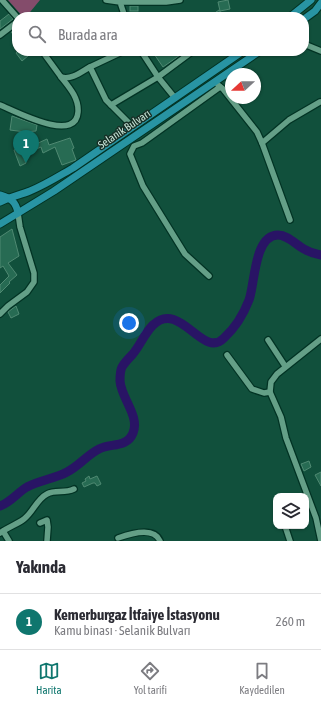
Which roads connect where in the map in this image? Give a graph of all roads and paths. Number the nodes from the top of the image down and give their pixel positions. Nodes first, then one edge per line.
1 (2, 0) edge
2 (106, 0) edge
3 (180, 0) edge
4 (311, 0) edge
5 (120, 2) junction
6 (321, 3) edge
7 (13, 12) edge
8 (123, 12) edge
9 (296, 12) edge
10 (309, 15) edge
11 (12, 26) edge
12 (0, 35) edge
13 (309, 45) edge
14 (319, 48) edge
15 (46, 56) edge
16 (113, 56) edge
17 (144, 56) edge
18 (186, 56) edge
19 (236, 56) edge
20 (252, 56) edge
21 (90, 66) junction
22 (218, 68) junction
23 (224, 75) junction
24 (61, 77) junction
25 (158, 77) junction
26 (214, 82) junction
27 (220, 87) junction
28 (175, 98) junction
29 (320, 102) edge
30 (0, 105) edge
31 (110, 105) junction
32 (133, 127) junction
33 (262, 144) junction
34 (0, 195) edge
35 (10, 198) junction
36 (0, 202) edge
37 (18, 213) junction
38 (290, 220) dead end
39 (0, 224) edge
40 (209, 276) dead end
41 (0, 314) edge
42 (321, 339) edge
43 (268, 340) dead end
44 (227, 356) dead end
45 (285, 366) junction
46 (270, 392) junction
47 (74, 489) dead end
48 (40, 524) dead end
49 (286, 529) edge
50 (1, 532) edge
51 (118, 538) dead end
52 (9, 541) edge
53 (47, 541) edge
54 (160, 541) edge
55 (290, 541) edge
56 (320, 541) edge

1 - 7 street
2 - 5 street
3 - 5 street
4 - 9 main road
5 - 8 street
6 - 10 main road
11 - 12 street
13 - 14 street
15 - 24 street
16 - 21 street
17 - 25 street
18 - 25 street
19 - 22 main road, Selanik Bulvarı
20 - 23 main road, Selanik Bulvarı
21 - 24 street
21 - 31 street
22 - 23 main road
22 - 28 main road, Selanik Bulvarı
23 - 26 main road, Selanik Bulvarı
24 - 30 street
25 - 28 street
25 - 31 street
26 - 27 street
26 - 37 main road, Selanik Bulvarı
27 - 33 street
27 - 40 street
28 - 32 main road, Selanik Bulvarı
29 - 33 street
31 - 32 street
32 - 35 main road, Selanik Bulvarı
33 - 38 street
34 - 35 main road
35 - 36 main road, Selanik Bulvarı
35 - 37 main road
37 - 39 main road, Selanik Bulvarı
37 - 41 street
42 - 45 street
43 - 45 street
44 - 46 street
45 - 46 street
46 - 56 street
47 - 50 street
48 - 53 street
49 - 55 street
50 - 52 street
51 - 54 street

